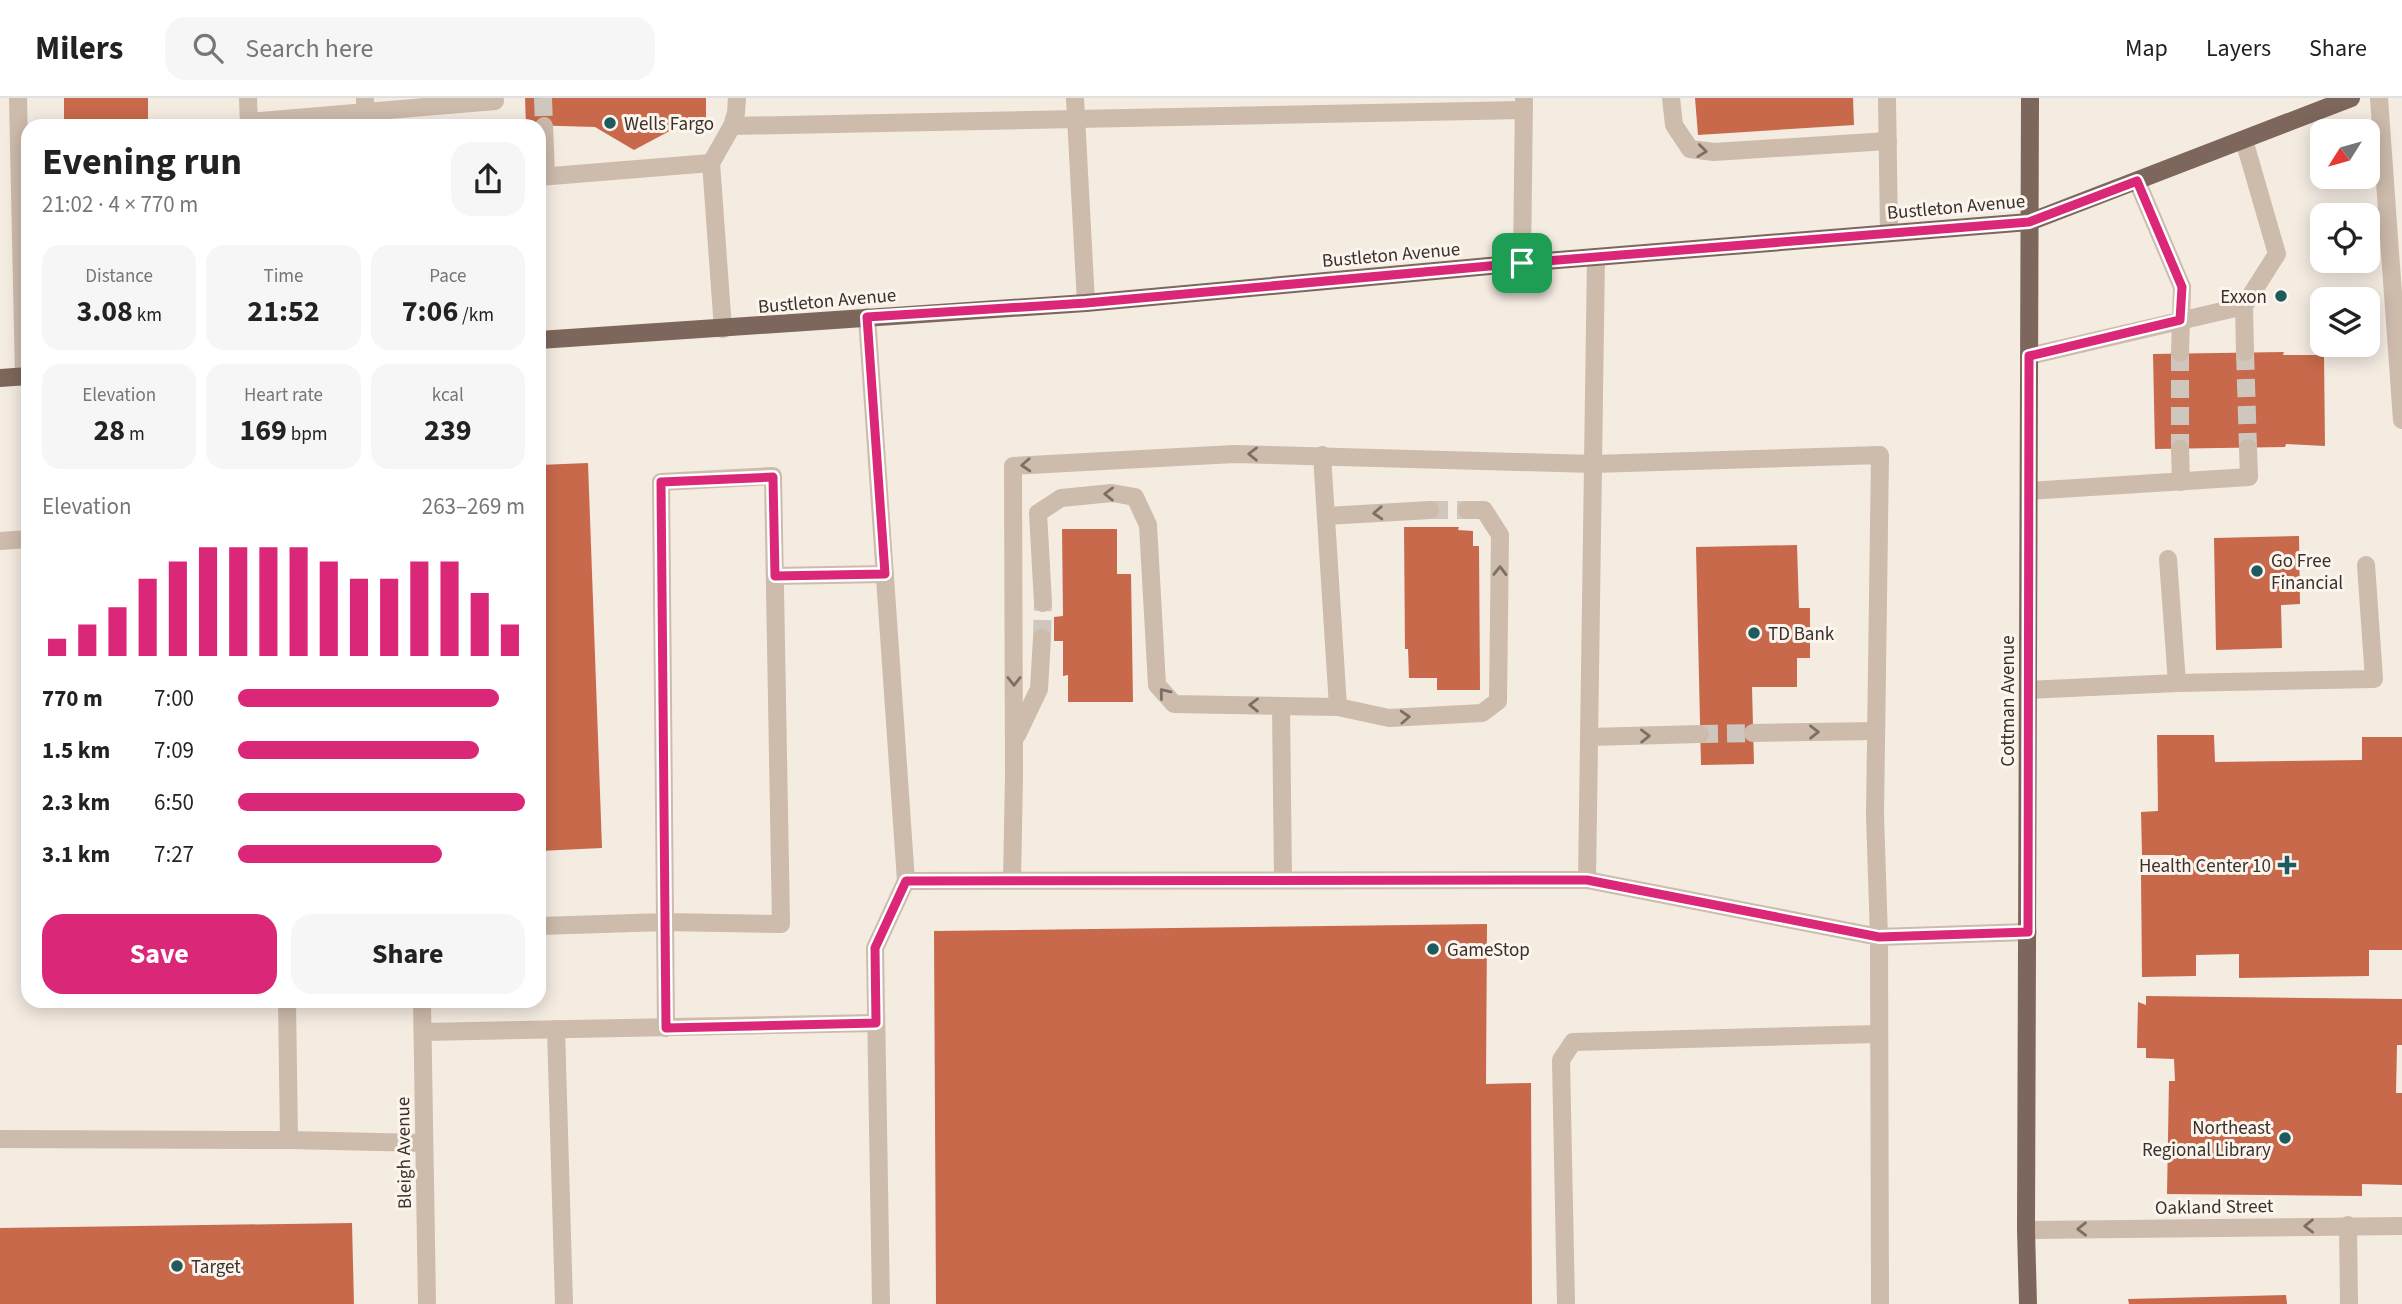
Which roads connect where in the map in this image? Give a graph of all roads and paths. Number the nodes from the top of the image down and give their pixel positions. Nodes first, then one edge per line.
1 (18, 98) edge
2 (248, 98) edge
3 (737, 98) edge
4 (1075, 98) edge
5 (1671, 98) edge
6 (1887, 98) edge
7 (2030, 98) edge
8 (2351, 98) edge
9 (2379, 98) edge
10 (495, 101) dead end
11 (1524, 104) edge
12 (366, 112) edge
13 (249, 119) edge
14 (298, 119) edge
15 (1077, 120) junction
16 (732, 127) junction
17 (2244, 140) junction
18 (1888, 141) junction
19 (711, 163) junction
20 (546, 177) edge
21 (2137, 181) junction
22 (21, 202) edge
23 (2029, 222) junction
24 (1889, 233) junction
25 (1596, 257) junction
26 (1522, 263) junction
27 (1086, 303) junction
28 (2244, 306) junction
29 (867, 317) junction
30 (2180, 320) junction
31 (723, 329) junction
32 (546, 341) edge
33 (2245, 352) tunnel mouth
34 (2180, 353) tunnel mouth
35 (2029, 356) junction
36 (21, 376) edge
37 (0, 378) edge
38 (2402, 420) edge
39 (2248, 448) tunnel mouth
40 (2180, 449) tunnel mouth
41 (1322, 455) junction
42 (1593, 464) junction
43 (2181, 482) junction
44 (2029, 491) junction
45 (1430, 510) tunnel mouth
46 (1467, 510) tunnel mouth
47 (1326, 516) junction
48 (21, 540) edge
49 (0, 541) edge
50 (2168, 559) dead end
51 (2366, 565) dead end
52 (885, 574) junction
53 (775, 576) junction
54 (1043, 603) tunnel mouth
55 (1042, 638) tunnel mouth
56 (2177, 683) junction
57 (2028, 690) junction
58 (1280, 706) junction
59 (1338, 707) junction
60 (1876, 731) junction
61 (1752, 733) tunnel mouth
62 (1700, 734) tunnel mouth
63 (1589, 737) junction
64 (1014, 740) junction
65 (1012, 880) junction
66 (1283, 880) junction
67 (1587, 880) junction
68 (906, 881) junction
69 (665, 922) junction
70 (546, 926) edge
71 (2028, 932) junction
72 (1879, 937) junction
73 (287, 1008) edge
74 (422, 1008) edge
75 (876, 1023) junction
76 (666, 1028) junction
77 (556, 1030) junction
78 (423, 1032) junction
79 (1877, 1034) junction
80 (0, 1139) edge
81 (289, 1140) junction
82 (424, 1143) junction
83 (2348, 1226) junction
84 (2402, 1226) edge
85 (2026, 1230) junction
86 (427, 1304) edge
87 (564, 1304) edge
88 (881, 1304) edge
89 (1566, 1304) edge
90 (1880, 1304) edge
91 (2028, 1304) edge
92 (2349, 1304) edge

1 - 22 street
2 - 13 street
3 - 16 street
4 - 15 street
5 -> 18 street
6 - 18 street
7 - 23 main road, Cottman Avenue
8 - 17 main road, Bustleton Avenue
9 - 38 street
10 - 12 street
11 - 15 street
11 - 26 street
12 - 14 street
15 - 16 street
15 - 27 street
16 - 19 street
17 - 21 main road, Bustleton Avenue
17 - 28 street
18 - 24 street
19 - 20 street
19 - 31 street
21 - 23 main road, Bustleton Avenue
21 - 30 street
23 - 24 main road, Bustleton Avenue
23 - 35 main road, Cottman Avenue
24 - 25 main road, Bustleton Avenue
25 - 26 main road, Bustleton Avenue
25 - 42 street
26 - 27 main road, Bustleton Avenue
27 - 29 main road, Bustleton Avenue
28 - 30 street
28 - 33 street
29 - 31 main road, Bustleton Avenue
29 - 52 street
30 - 34 street
30 - 35 street
31 - 32 main road, Bustleton Avenue
35 - 44 main road, Cottman Avenue
36 - 37 main road
39 - 43 street
40 - 43 street
41 - 42 street
41 - 47 street
41 -> 64 street
42 - 60 street
42 - 63 street
43 - 44 street
44 - 57 main road, Cottman Avenue
45 -> 47 street
59 -> 46 street
47 - 59 street
48 - 49 street
50 - 56 street
51 - 56 street
52 - 53 street
52 - 68 street
53 - 69 street
53 - 69 street
58 -> 54 street
55 - 64 street
56 - 57 street
57 - 71 main road, Cottman Avenue
58 - 59 street
58 - 66 street
61 -> 60 street
60 - 72 street
63 -> 62 street
63 - 67 street
64 - 65 street
65 - 66 street
65 - 68 street
66 - 67 street
67 - 72 street
68 - 75 street
69 - 70 street
69 - 76 street
71 - 72 street
71 - 85 main road, Cottman Avenue
72 - 79 street
73 - 81 street
74 - 78 street, Bleigh Avenue
75 - 76 street
75 - 88 street
76 - 77 street
77 - 78 street
77 - 87 street
78 - 82 street, Bleigh Avenue
79 - 89 street
79 - 90 street
80 - 81 street
81 - 82 street
82 - 86 street, Bleigh Avenue
83 - 84 street, Oakland Street
83 -> 85 street, Oakland Street
83 - 92 street
85 - 91 main road, Cottman Avenue

